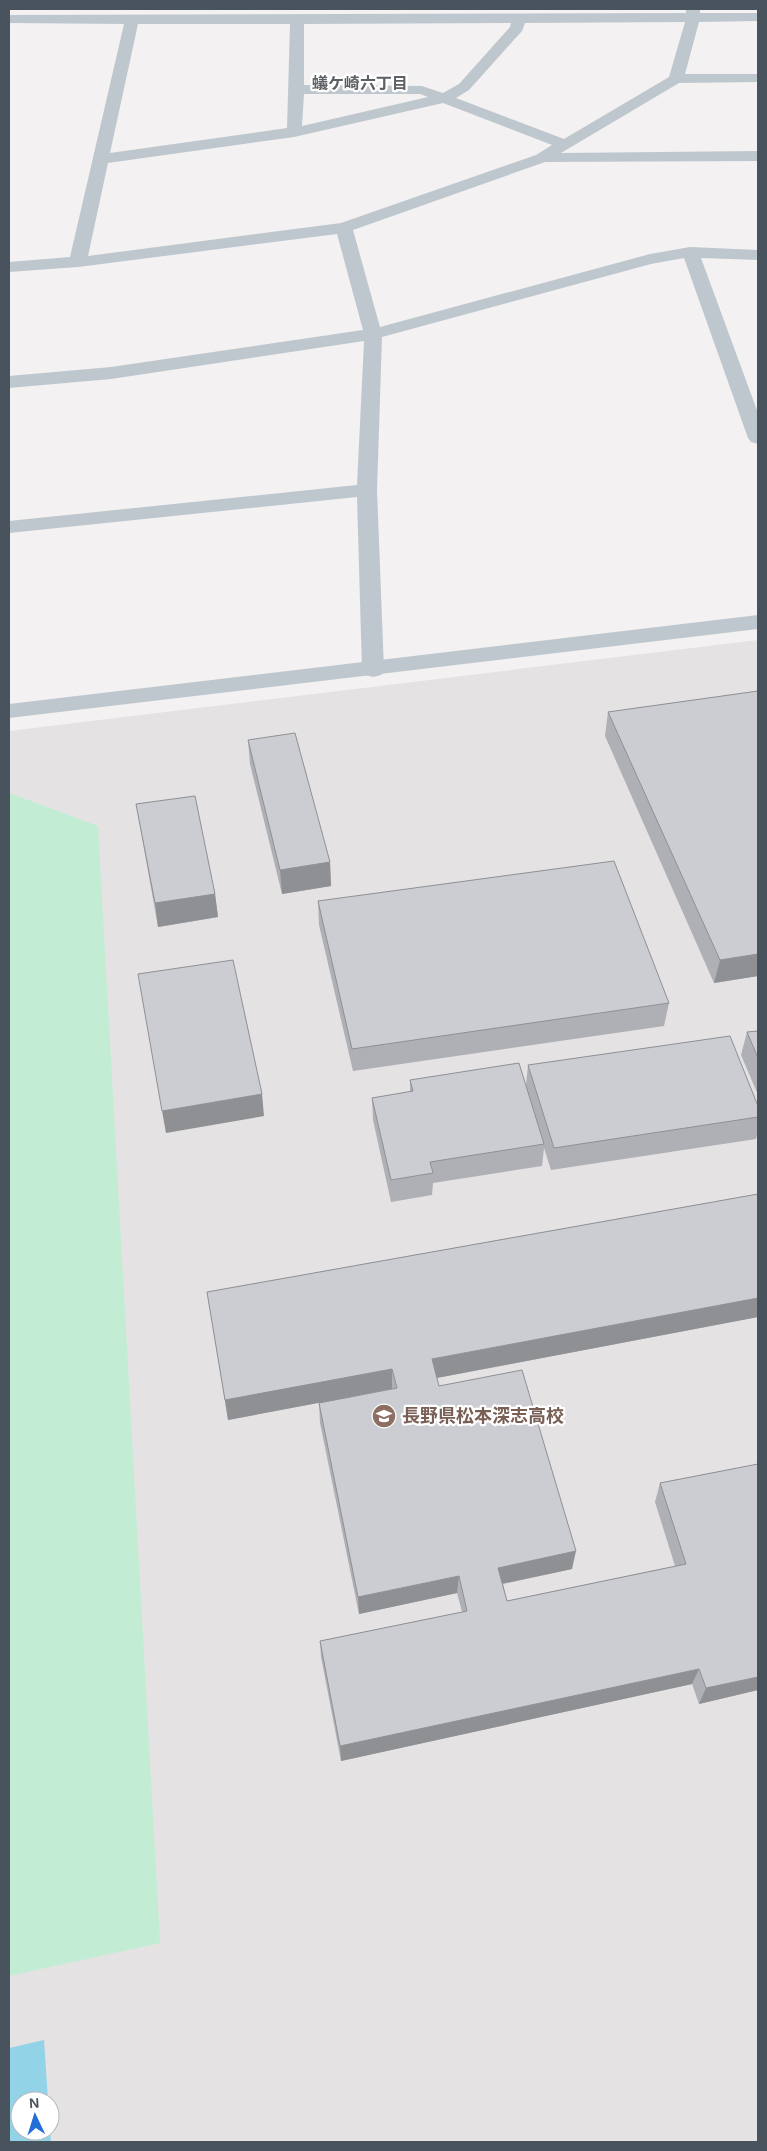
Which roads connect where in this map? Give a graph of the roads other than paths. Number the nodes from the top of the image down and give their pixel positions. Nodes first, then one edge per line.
1 (693, 13) edge
2 (345, 14) edge
3 (758, 17) edge
4 (9, 19) edge
5 (518, 19) junction
6 (132, 20) junction
7 (297, 20) junction
8 (758, 78) edge
9 (676, 79) junction
10 (297, 89) junction
11 (445, 98) junction
12 (294, 132) junction
13 (566, 145) junction
14 (758, 156) edge
15 (542, 158) junction
16 (101, 159) junction
17 (344, 228) junction
18 (690, 252) junction
19 (758, 255) edge
20 (78, 262) junction
21 (9, 267) edge
22 (373, 334) junction
23 (9, 382) edge
24 (756, 427) edge
25 (367, 490) junction
26 (9, 527) edge
27 (758, 622) edge
28 (372, 670) junction
29 (9, 712) edge

1 - 3 street
1 - 5 street
1 - 9 street
2 - 5 street
2 - 7 street
4 - 6 street
5 - 11 street
6 - 7 street
6 - 16 street
7 - 10 street
8 - 9 street
9 - 13 street
10 - 11 street
10 - 12 street
11 - 12 street
11 - 13 street
12 - 16 street
13 - 15 street
14 - 15 street
15 - 17 street
16 - 20 street
17 - 20 street
17 - 22 street
18 - 19 street
18 - 22 street
18 - 24 street
20 - 21 street
22 - 23 street
22 - 25 street
25 - 26 street
25 - 28 street
27 - 28 street
28 - 29 street

